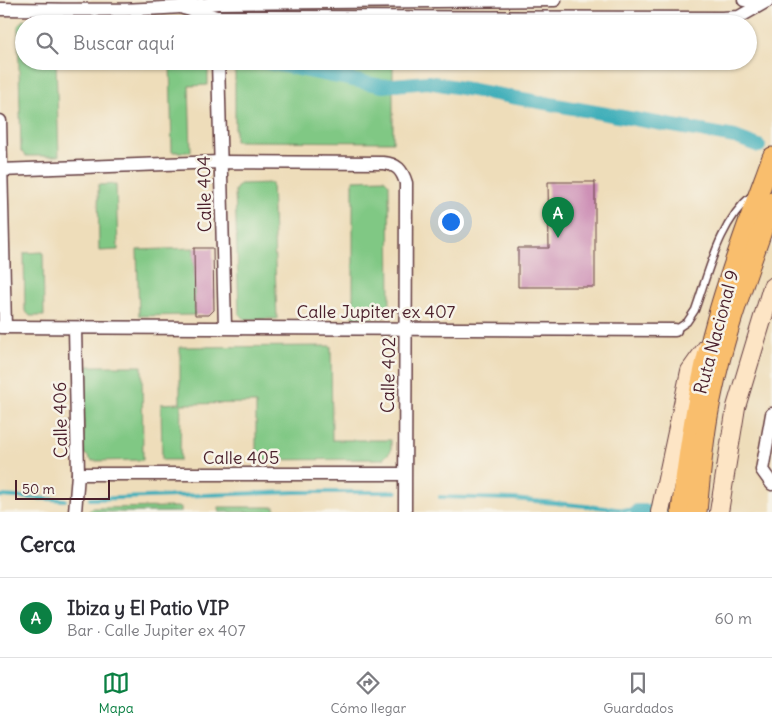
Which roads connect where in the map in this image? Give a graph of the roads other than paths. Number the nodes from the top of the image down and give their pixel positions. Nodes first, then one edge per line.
1 (555, 0) edge
2 (744, 0) edge
3 (403, 1) edge
4 (770, 1) edge
5 (217, 3) junction
6 (79, 5) edge
7 (0, 8) edge
8 (183, 8) junction
9 (201, 15) edge
10 (217, 15) edge
11 (743, 15) edge
12 (218, 70) edge
13 (0, 121) edge
14 (772, 157) edge
15 (220, 162) junction
16 (0, 170) edge
17 (766, 195) edge
18 (772, 287) edge
19 (2, 327) edge
20 (225, 327) junction
21 (75, 328) junction
22 (406, 328) junction
23 (675, 330) joint
24 (710, 342) junction
25 (772, 414) edge
26 (78, 474) junction
27 (404, 474) junction
28 (772, 484) edge
29 (75, 512) edge
30 (405, 512) edge
31 (660, 512) edge
32 (681, 512) edge
33 (697, 512) edge
34 (719, 512) edge

1 - 3 street
2 - 4 street
3 - 5 street
4 - 11 street
5 - 8 street
5 - 10 street
6 - 7 street
6 - 8 street
8 - 9 street
12 - 15 street, Calle 404
13 - 16 street
14 - 17 main road, Ruta Nacional 9
15 - 16 street
15 - 20 street, Calle 404
15 - 22 street, Calle 402
16 - 19 street
17 - 23 lane
17 - 24 main road, Ruta Nacional 9
17 - 33 main road, Ruta Nacional 9
18 - 34 street
19 - 21 street, Calle Jupiter ex 407
20 - 21 street, Calle Jupiter ex 407
20 - 22 street, Calle Jupiter ex 407
21 - 26 street, Calle 406
22 - 23 street, Calle Jupiter ex 407
22 - 27 street, Calle 402
24 - 31 street
24 - 32 main road, Ruta Nacional 9
25 - 28 street
26 - 27 street, Calle 405
26 - 29 street, Calle 406
27 - 30 street, Calle 402

